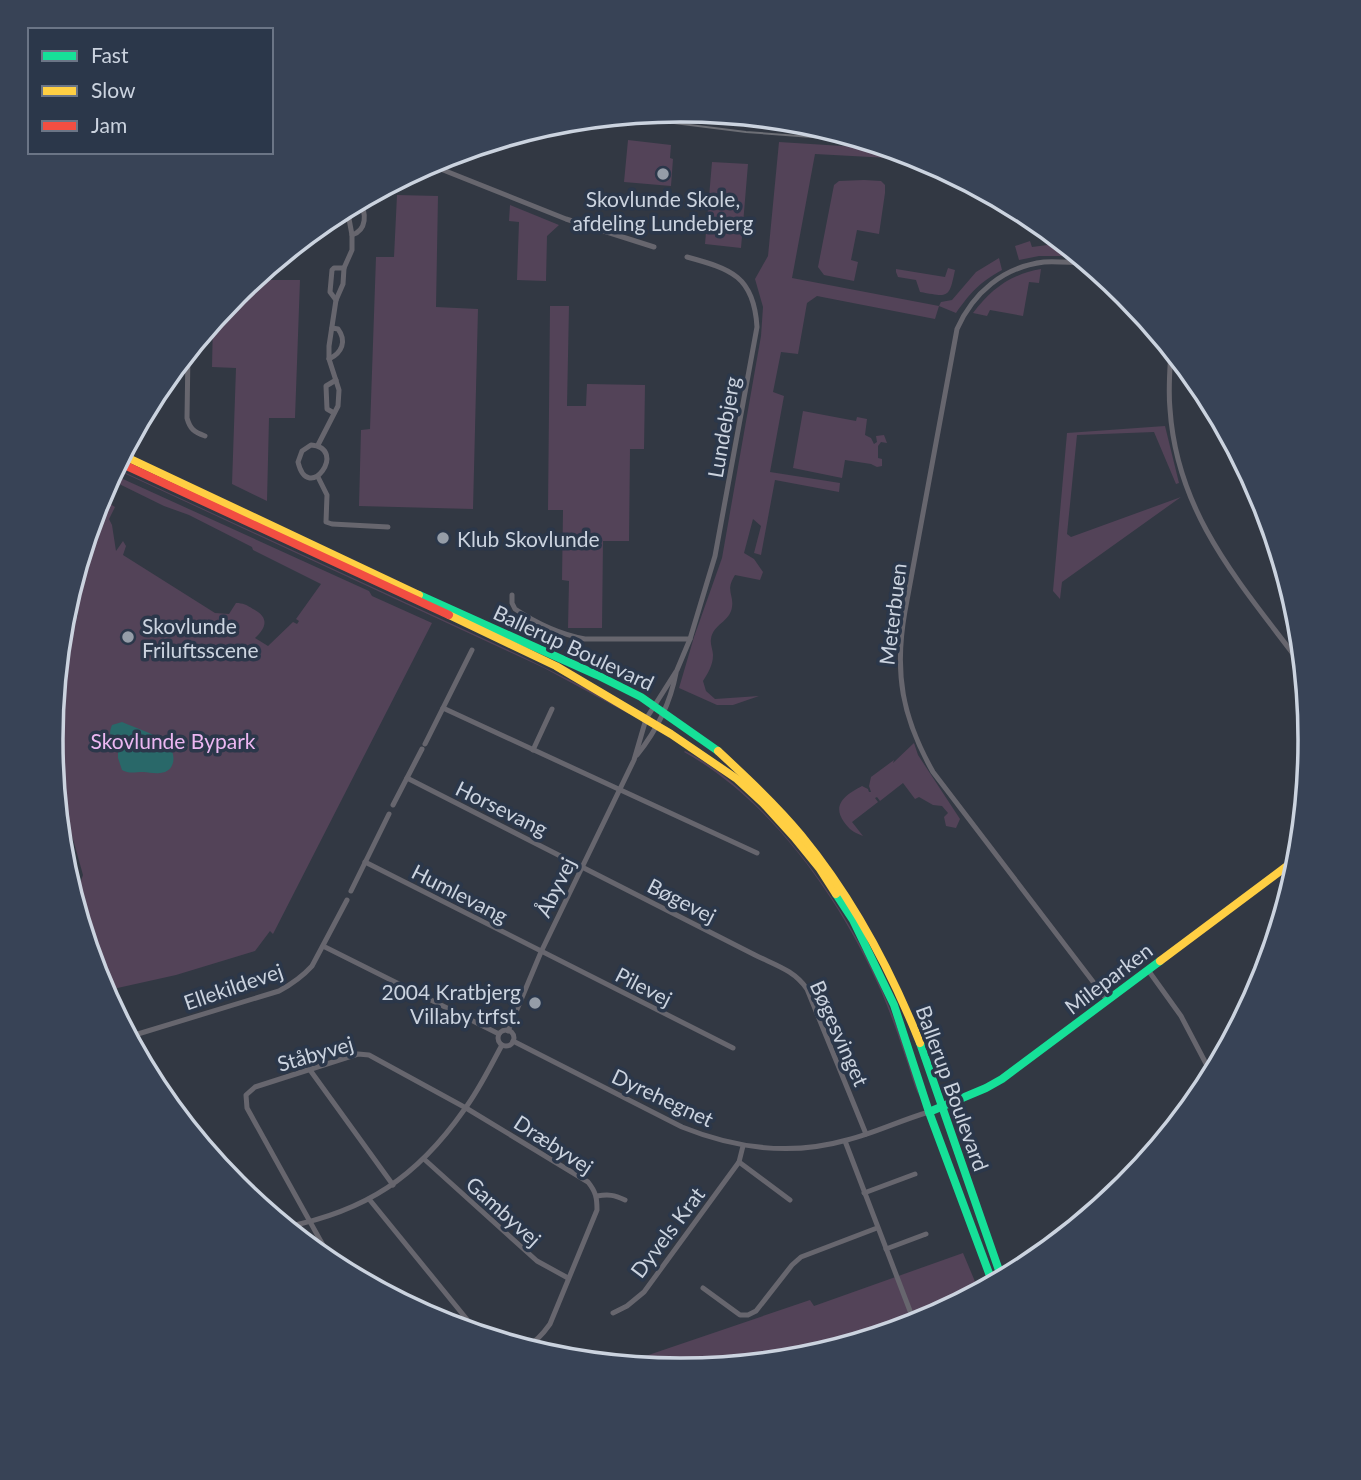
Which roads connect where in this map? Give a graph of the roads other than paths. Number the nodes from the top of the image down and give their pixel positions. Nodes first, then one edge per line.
1 (444, 170) edge
2 (364, 210) edge
3 (349, 219) edge
4 (352, 235) junction
5 (654, 247) dead end
6 (687, 257) dead end
7 (1072, 263) edge
8 (344, 268) junction
9 (336, 300) junction
10 (332, 328) junction
11 (329, 359) junction
12 (1170, 364) edge
13 (188, 368) edge
14 (336, 380) junction
15 (334, 413) junction
16 (205, 436) dead end
17 (318, 445) junction
18 (131, 459) edge
19 (127, 466) edge
20 (318, 477) junction
21 (388, 527) dead end
22 (512, 595) dead end
23 (690, 639) junction
24 (472, 650) dead end
25 (1292, 652) edge
26 (677, 670) junction
27 (655, 705) junction
28 (443, 708) junction
29 (552, 709) dead end
30 (665, 713) junction
31 (646, 719) junction
32 (658, 726) junction
33 (533, 750) junction
34 (634, 760) junction
35 (407, 778) junction
36 (620, 789) junction
37 (393, 805) dead end
38 (389, 814) dead end
39 (757, 853) dead end
40 (365, 862) junction
41 (583, 867) junction
42 (1284, 868) edge
43 (351, 891) dead end
44 (347, 900) dead end
45 (323, 946) junction
46 (541, 952) junction
47 (766, 961) joint
48 (1148, 970) junction
49 (1107, 1000) junction
50 (508, 1031) junction
51 (138, 1034) edge
52 (499, 1034) junction
53 (513, 1041) junction
54 (502, 1045) junction
55 (733, 1048) dead end
56 (1206, 1064) edge
57 (310, 1070) junction
58 (943, 1106) junction
59 (466, 1108) junction
60 (929, 1112) junction
61 (866, 1134) junction
62 (845, 1141) junction
63 (743, 1146) junction
64 (424, 1160) junction
65 (739, 1161) junction
66 (915, 1174) dead end
67 (393, 1185) junction
68 (864, 1193) junction
69 (597, 1196) junction
70 (369, 1199) junction
71 (625, 1200) dead end
72 (790, 1200) dead end
73 (309, 1222) junction
74 (298, 1224) edge
75 (877, 1228) junction
76 (926, 1234) dead end
77 (320, 1241) edge
78 (886, 1249) junction
79 (999, 1269) edge
80 (990, 1275) edge
81 (568, 1278) junction
82 (703, 1288) dead end
83 (613, 1313) dead end
84 (911, 1313) edge
85 (467, 1319) edge
86 (536, 1340) edge

1 - 5 street
2 - 4 street
3 - 4 street
4 - 8 street
6 - 23 street, Lundebjerg
7 - 49 street, Meterbuen
8 - 9 street
8 - 9 street
9 - 10 street
10 - 11 street
10 - 11 street
11 - 14 street
12 - 25 street
13 - 16 street
14 - 15 street
14 - 15 street
15 - 17 street
17 - 20 street
17 - 20 street
18 - 27 street, Ballerup Boulevard
19 - 31 street, Ballerup Boulevard
20 - 21 street
22 - 23 street
23 - 26 street, Lundebjerg
24 - 28 street
26 - 27 street, Lundebjerg
26 - 30 street, Lundebjerg
27 - 30 street, Ballerup Boulevard
27 - 31 street, Lundebjerg
28 - 33 street
28 - 35 street
29 - 33 street
30 - 32 street, Lundebjerg
30 - 58 street, Ballerup Boulevard
31 - 32 street, Ballerup Boulevard
31 - 34 street, Åbyvej
32 - 34 street, Åbyvej
32 - 60 street, Ballerup Boulevard
33 - 36 street
34 - 36 street, Åbyvej
35 - 37 street
35 - 41 street, Horsevang
36 - 39 street
36 - 41 street, Åbyvej
38 - 40 street
40 - 43 street
40 - 46 street, Humlevang
41 - 46 street, Åbyvej
41 - 47 street, Bøgevej
42 - 48 street, Mileparken
44 - 45 street, Ellekildevej
45 - 51 street, Ellekildevej
45 - 52 street
46 - 50 street, Åbyvej
46 - 55 street, Pilevej
47 - 61 street, Bøgesvinget
48 - 49 street, Mileparken
48 - 56 street
49 - 58 street, Mileparken
50 - 52 street
50 - 53 street
52 - 54 street
53 - 54 street
53 - 63 street, Dyrehegnet
54 - 59 street
57 - 59 street, Ståbyvej
57 - 67 street
57 - 73 street, Ståbyvej
58 - 60 street, Mileparken
58 - 79 street, Ballerup Boulevard
59 - 64 street
59 - 69 street, Dræbyvej
60 - 61 street, Dyrehegnet
60 - 80 street, Ballerup Boulevard
61 - 62 street, Dyrehegnet
62 - 63 street, Dyrehegnet
62 - 68 street
63 - 65 street, Dyvels Krat
64 - 67 street
64 - 81 street, Gambyvej
65 - 72 street
65 - 83 street, Dyvels Krat
66 - 68 street
67 - 70 street
68 - 75 street
69 - 71 street, Dræbyvej
69 - 81 street
70 - 73 street
70 - 85 street
73 - 74 street
73 - 77 street
75 - 78 street
75 - 82 street
76 - 78 street
78 - 84 street
81 - 86 street

